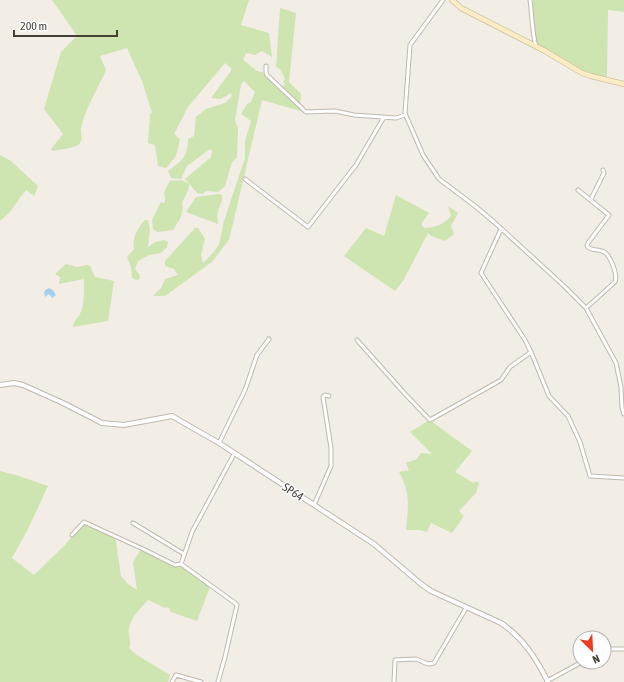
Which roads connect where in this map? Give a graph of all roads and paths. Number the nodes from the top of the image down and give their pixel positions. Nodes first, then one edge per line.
1 (443, 0) edge
2 (452, 0) edge
3 (530, 0) edge
4 (536, 47) junction
5 (266, 66) dead end
6 (624, 84) edge
7 (406, 116) junction
8 (384, 117) junction
9 (603, 170) dead end
10 (245, 179) dead end
11 (578, 190) dead end
12 (591, 199) junction
13 (501, 229) junction
14 (586, 308) junction
15 (269, 339) dead end
16 (357, 340) dead end
17 (531, 352) junction
18 (0, 385) edge
19 (329, 396) dead end
20 (624, 414) edge
21 (219, 443) junction
22 (234, 454) junction
23 (624, 478) edge
24 (314, 505) junction
25 (133, 522) dead end
26 (72, 535) dead end
27 (184, 554) junction
28 (181, 564) junction
29 (466, 608) junction
30 (612, 649) edge
31 (624, 649) edge
32 (572, 668) edge
33 (548, 681) edge
34 (172, 682) edge
35 (201, 682) edge
36 (218, 682) edge
37 (394, 682) edge

1 - 7 street
2 - 4 main road
3 - 4 street
4 - 6 main road
5 - 8 street
7 - 8 street
7 - 13 street
8 - 10 street
9 - 12 street
11 - 12 street
12 - 14 street
13 - 14 street
13 - 17 street
14 - 20 street
15 - 21 street
16 - 17 street
17 - 23 street
18 - 21 street, SP64 / SP64
19 - 24 street
21 - 22 street, SP64 / SP64
22 - 24 street, SP64 / SP64
22 - 27 street
24 - 29 street, SP64 / SP64
25 - 27 street
26 - 28 street
27 - 28 street
28 - 36 street
29 - 33 street, SP64 / SP64
29 - 37 street
30 - 31 street
32 - 33 street
34 - 35 street

